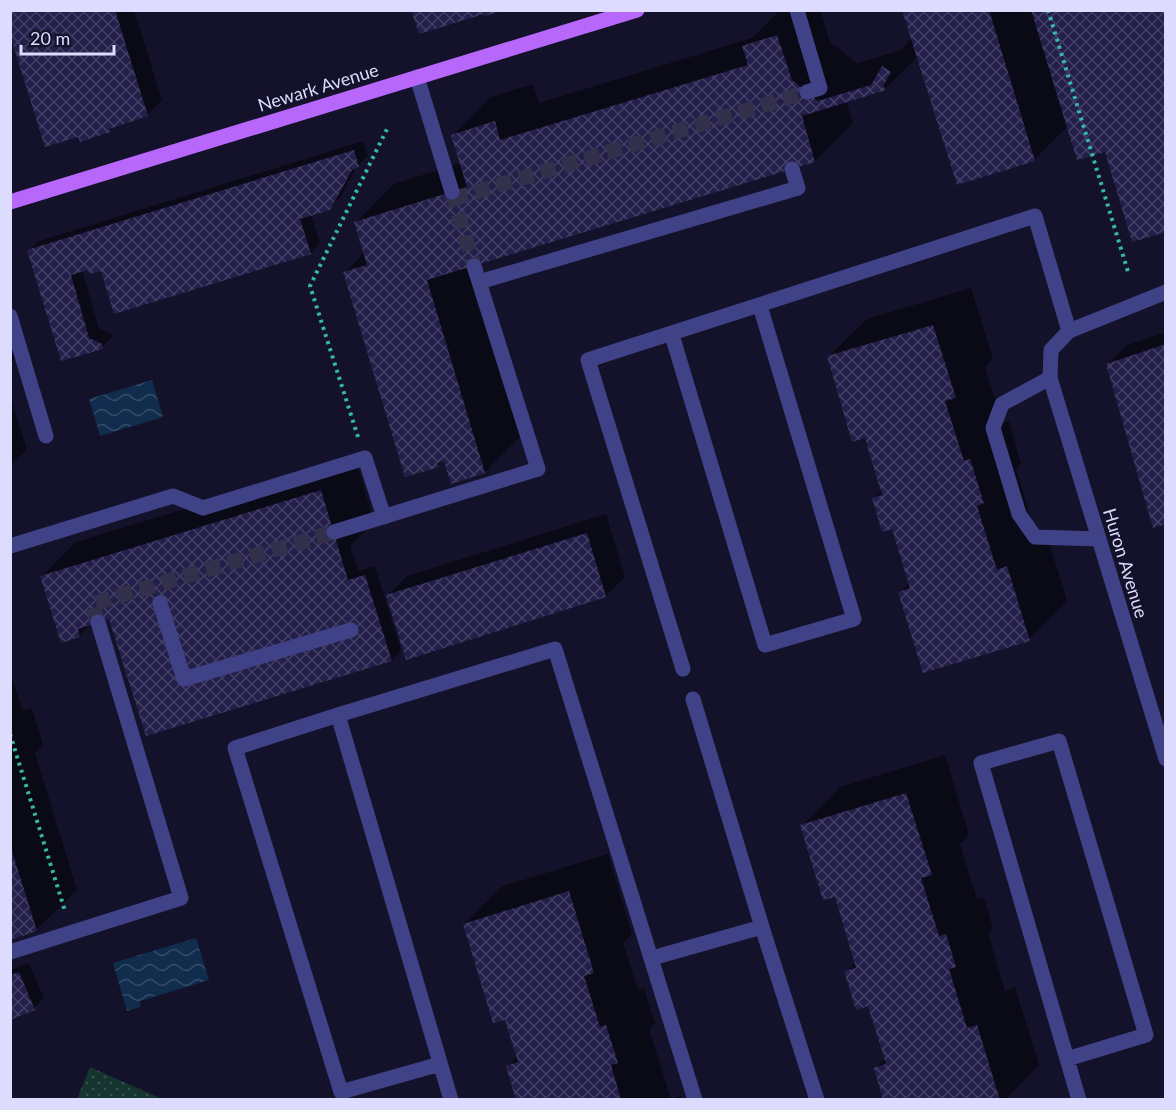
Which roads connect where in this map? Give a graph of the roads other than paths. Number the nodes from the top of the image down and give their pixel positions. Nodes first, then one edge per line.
1 (637, 10) edge
2 (797, 10) edge
3 (417, 78) junction
4 (807, 92) dead end
5 (792, 169) dead end
6 (452, 192) tunnel mouth
7 (10, 202) edge
8 (474, 266) tunnel mouth
9 (479, 282) junction
10 (1166, 292) edge
11 (760, 306) junction
12 (10, 316) edge
13 (1069, 331) junction
14 (672, 334) junction
15 (1050, 378) junction
16 (46, 436) dead end
17 (384, 517) junction
18 (334, 532) tunnel mouth
19 (1098, 539) junction
20 (10, 546) edge
21 (160, 603) dead end
22 (98, 622) tunnel mouth
23 (351, 630) dead end
24 (683, 669) dead end
25 (693, 699) dead end
26 (338, 715) junction
27 (1166, 759) edge
28 (762, 927) junction
29 (10, 952) edge
30 (652, 958) junction
31 (1067, 1059) junction
32 (440, 1064) junction
33 (451, 1100) edge
34 (695, 1100) edge
35 (817, 1100) edge
36 (1079, 1100) edge

1 - 3 main road, Newark Avenue
2 - 4 street
3 - 6 street
3 - 7 main road, Newark Avenue
5 - 9 street
8 - 9 street
9 - 17 street
10 - 13 street
11 - 13 street
11 - 14 street
11 - 14 street
12 - 16 street
13 - 15 street
14 - 24 street
15 - 19 street, Huron Avenue
15 - 19 street
17 - 18 street
17 - 20 street
19 - 27 street, Huron Avenue
21 - 23 street
22 - 29 street
25 - 28 street
26 - 30 street
26 - 32 street
26 - 32 street
28 - 30 street
28 - 35 street
30 - 34 street
31 - 31 street
31 - 36 street
32 - 33 street

